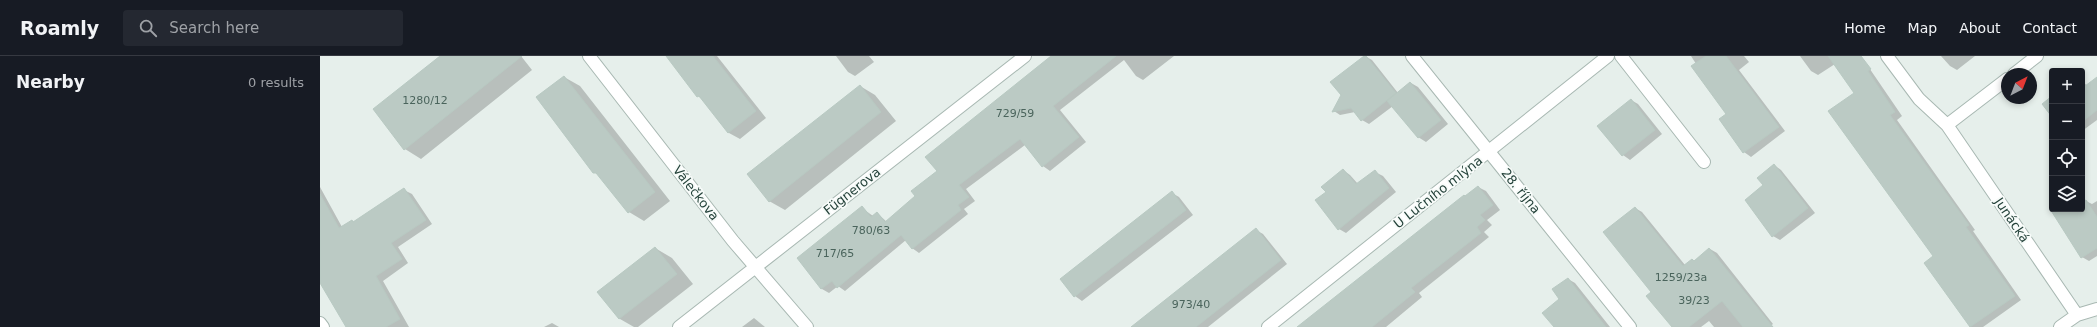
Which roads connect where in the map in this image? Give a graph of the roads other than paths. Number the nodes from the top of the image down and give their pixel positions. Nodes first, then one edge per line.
1 (589, 56) edge
2 (1025, 56) edge
3 (1412, 56) edge
4 (1608, 56) edge
5 (1621, 56) edge
6 (1887, 56) edge
7 (2037, 56) edge
8 (2022, 68) edge
9 (2001, 84) edge
10 (1947, 125) junction
11 (1490, 151) junction
12 (1704, 162) dead end
13 (756, 266) junction
14 (2097, 309) edge
15 (2077, 315) junction
16 (320, 323) edge
17 (323, 327) edge
18 (679, 327) edge
19 (808, 327) edge
20 (1268, 327) edge
21 (1630, 327) edge
22 (2060, 327) edge

1 - 13 street, Válečkova
2 - 13 street, Fügnerova
3 - 11 street, 28. října
4 - 11 street, U Lučního mlýna
5 - 12 street
6 - 10 street, Junácká
7 - 8 street
9 - 10 street
10 - 15 street, Junácká
11 - 20 street, U Lučního mlýna
11 - 21 street, 28. října
13 - 18 street, Fügnerova
13 - 19 street, Válečkova
14 - 15 street
15 - 22 street
16 - 17 street

